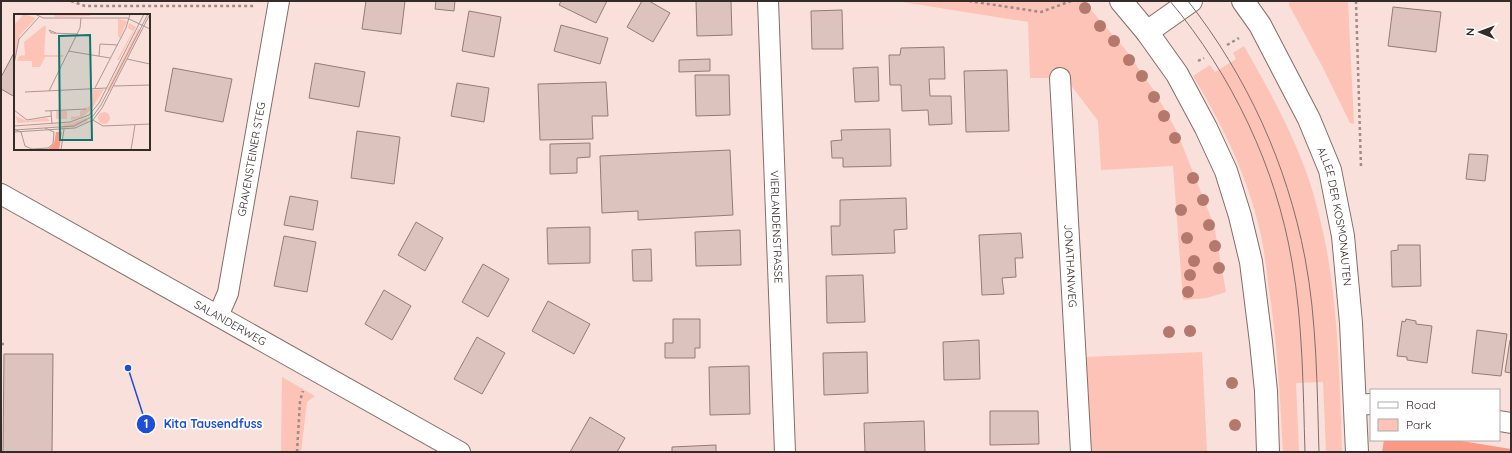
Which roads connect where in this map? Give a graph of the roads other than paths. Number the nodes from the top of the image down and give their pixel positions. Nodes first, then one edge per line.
1 (768, 1) edge
2 (1121, 1) edge
3 (1191, 1) edge
4 (1243, 1) edge
5 (279, 4) edge
6 (1147, 32) junction
7 (1060, 78) dead end
8 (1, 194) edge
9 (218, 316) junction
10 (1363, 404) edge
11 (1500, 421) edge
12 (1511, 423) edge
13 (460, 452) edge
14 (785, 452) edge
15 (1081, 452) edge
16 (1268, 452) edge
17 (1357, 452) edge

1 - 14 street, VIERLANDENSTRASSE
2 - 6 main road
3 - 6 main road
4 - 10 main road, ALLEE DER KOSMONAUTEN
5 - 9 street, GRAVENSTEINER STEG
6 - 16 main road
7 - 15 street, JONATHANWEG
8 - 9 street, SALANDERWEG
9 - 13 street, SALANDERWEG
10 - 17 main road, ALLEE DER KOSMONAUTEN
11 - 12 street

